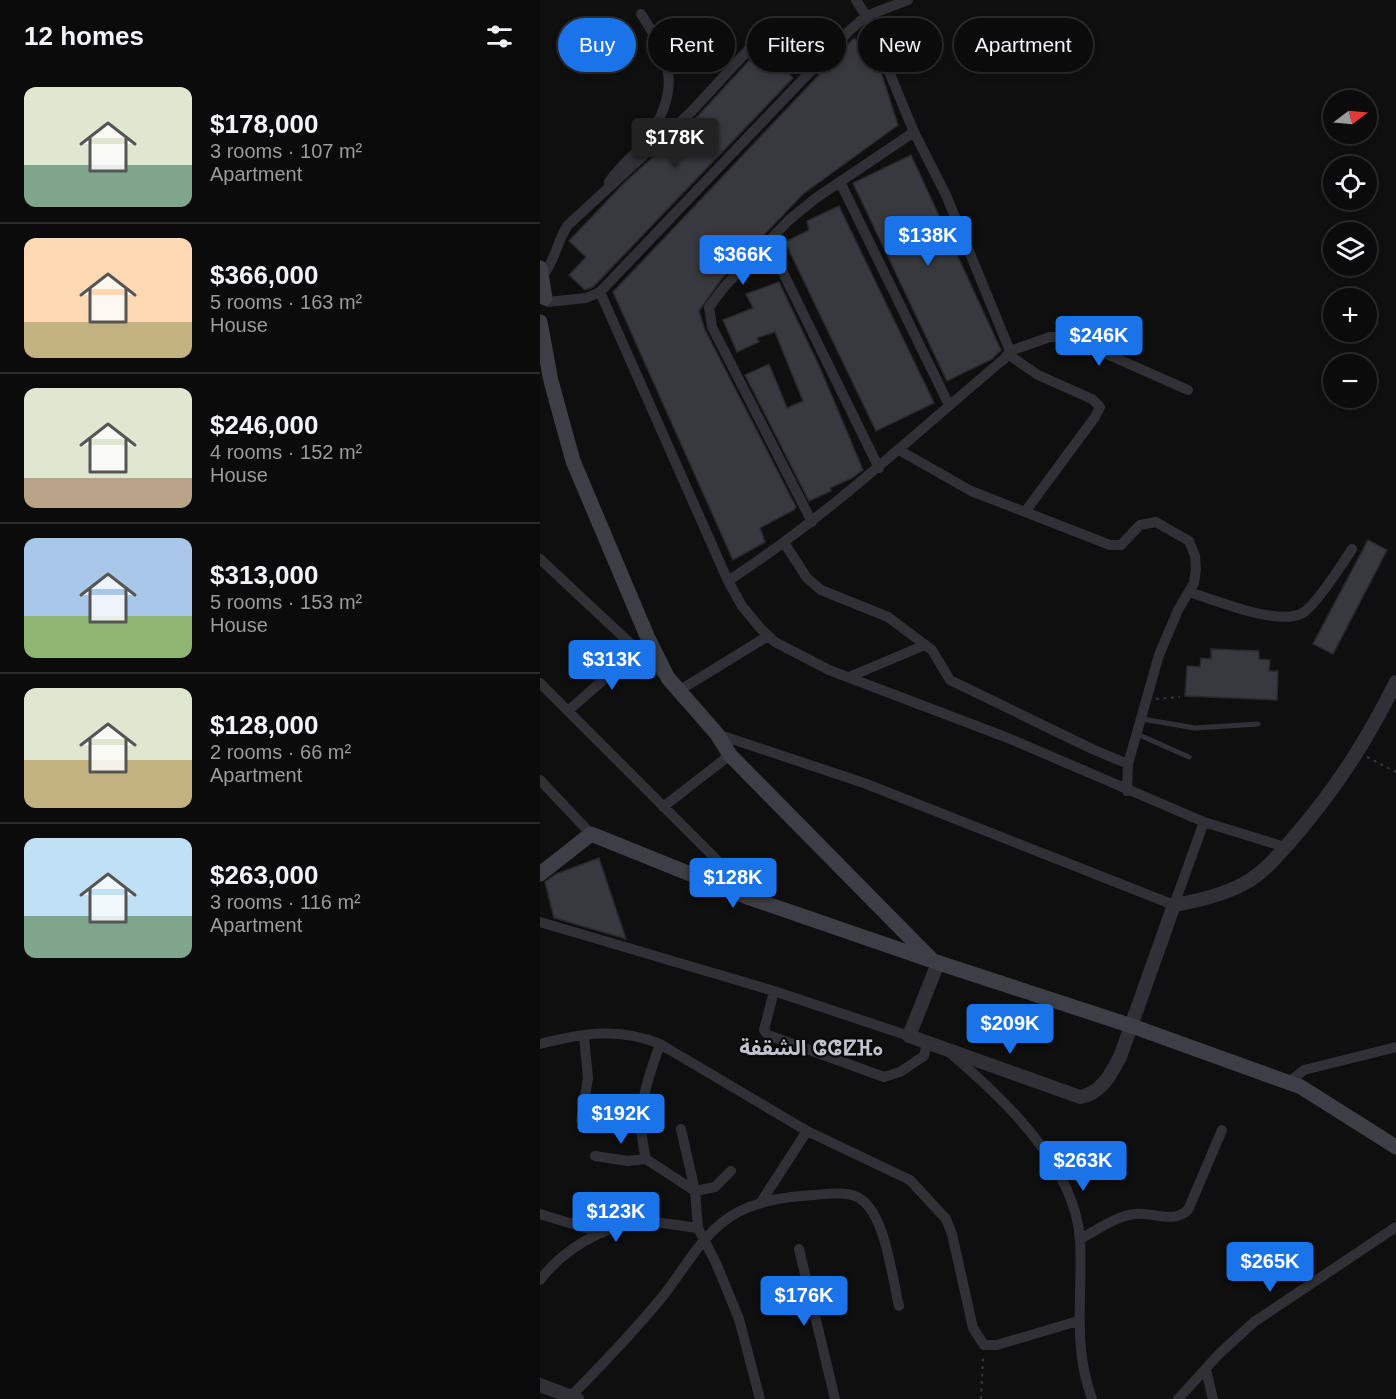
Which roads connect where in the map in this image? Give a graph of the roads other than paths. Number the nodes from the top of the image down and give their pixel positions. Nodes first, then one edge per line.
1 (856, 0) edge
2 (908, 0) edge
3 (640, 14) dead end
4 (866, 16) junction
5 (747, 51) edge
6 (914, 132) junction
7 (840, 182) junction
8 (599, 197) junction
9 (768, 242) junction
10 (541, 272) edge
11 (600, 292) junction
12 (543, 303) edge
13 (540, 321) edge
14 (1009, 353) junction
15 (1188, 390) dead end
16 (949, 405) junction
17 (899, 450) junction
18 (879, 468) junction
19 (1025, 512) junction
20 (812, 522) junction
21 (785, 544) junction
22 (1352, 549) dead end
23 (540, 559) edge
24 (728, 581) junction
25 (1189, 592) junction
26 (768, 636) junction
27 (925, 645) junction
28 (637, 650) junction
29 (849, 677) junction
30 (668, 678) junction
31 (1396, 682) edge
32 (540, 683) edge
33 (680, 690) junction
34 (568, 711) junction
35 (1142, 719) junction
36 (1258, 724) dead end
37 (717, 734) junction
38 (1137, 734) junction
39 (730, 755) junction
40 (1189, 757) dead end
41 (1128, 764) junction
42 (540, 780) edge
43 (1127, 791) junction
44 (663, 807) junction
45 (1204, 822) junction
46 (591, 834) junction
47 (1285, 847) junction
48 (540, 874) edge
49 (750, 897) junction
50 (1174, 905) junction
51 (542, 924) edge
52 (935, 962) junction
53 (774, 991) junction
54 (1132, 1026) junction
55 (584, 1036) junction
56 (909, 1036) junction
57 (927, 1042) junction
58 (540, 1044) edge
59 (660, 1044) junction
60 (1396, 1047) edge
61 (944, 1048) junction
62 (1288, 1082) junction
63 (581, 1120) dead end
64 (681, 1129) dead end
65 (1222, 1130) dead end
66 (807, 1131) junction
67 (1396, 1147) edge
68 (595, 1156) dead end
69 (646, 1159) junction
70 (731, 1171) dead end
71 (695, 1191) junction
72 (761, 1202) junction
73 (540, 1214) edge
74 (1396, 1227) edge
75 (698, 1228) junction
76 (602, 1233) junction
77 (704, 1238) junction
78 (1080, 1239) junction
79 (799, 1249) dead end
80 (540, 1280) edge
81 (899, 1306) dead end
82 (1078, 1321) junction
83 (1206, 1370) junction
84 (540, 1385) edge
85 (573, 1398) edge
86 (760, 1399) edge
87 (835, 1399) edge
88 (1092, 1399) edge
89 (1178, 1399) edge
90 (1214, 1399) edge

1 - 4 street
2 - 4 street
3 - 8 street
4 - 6 street
4 - 11 street
5 - 8 street
6 - 7 street
6 - 14 street
7 - 9 street
7 - 16 street
8 - 10 street
9 - 18 street
9 - 20 street
10 - 12 main road
11 - 12 street
11 - 24 street
13 - 30 main road
14 - 15 street
14 - 16 street
14 - 19 street
16 - 17 street
17 - 18 street
17 - 19 street
18 - 20 street
19 - 25 street
20 - 21 street
21 - 24 street
21 - 27 street
22 - 25 street
23 - 28 street
24 - 26 street
25 - 35 street
26 - 29 street
26 - 33 street
27 - 29 street
27 - 41 street
28 - 30 street
28 - 34 street
29 - 43 street
30 - 33 main road
31 - 47 street
32 - 34 street
33 - 37 main road
34 - 44 street
35 - 36 lane
35 - 38 street
37 - 39 main road
37 - 50 street
38 - 40 lane
38 - 41 street
39 - 44 street
39 - 52 main road
41 - 43 street
42 - 46 street
43 - 45 street
44 - 49 street
45 - 47 street
45 - 50 street
46 - 48 main road
46 - 49 main road
47 - 50 street
49 - 52 main road
50 - 54 street
51 - 53 street
52 - 54 main road
52 - 56 street
53 - 56 street
53 - 57 street
54 - 61 street
54 - 62 main road
55 - 58 street
55 - 59 street
55 - 63 street
56 - 57 street
57 - 61 street
59 - 66 street
59 - 69 street
60 - 62 street
61 - 78 street
62 - 67 main road
64 - 71 street
65 - 78 street
66 - 72 street
66 - 82 street
68 - 69 street
69 - 71 street
70 - 71 street
71 - 75 street
72 - 77 street
72 - 81 street
73 - 76 street
74 - 83 street
75 - 76 street
75 - 77 street
76 - 80 street
77 - 85 street
77 - 86 street
78 - 82 street
79 - 87 street
82 - 88 street
83 - 89 street
83 - 90 street
84 - 85 street

